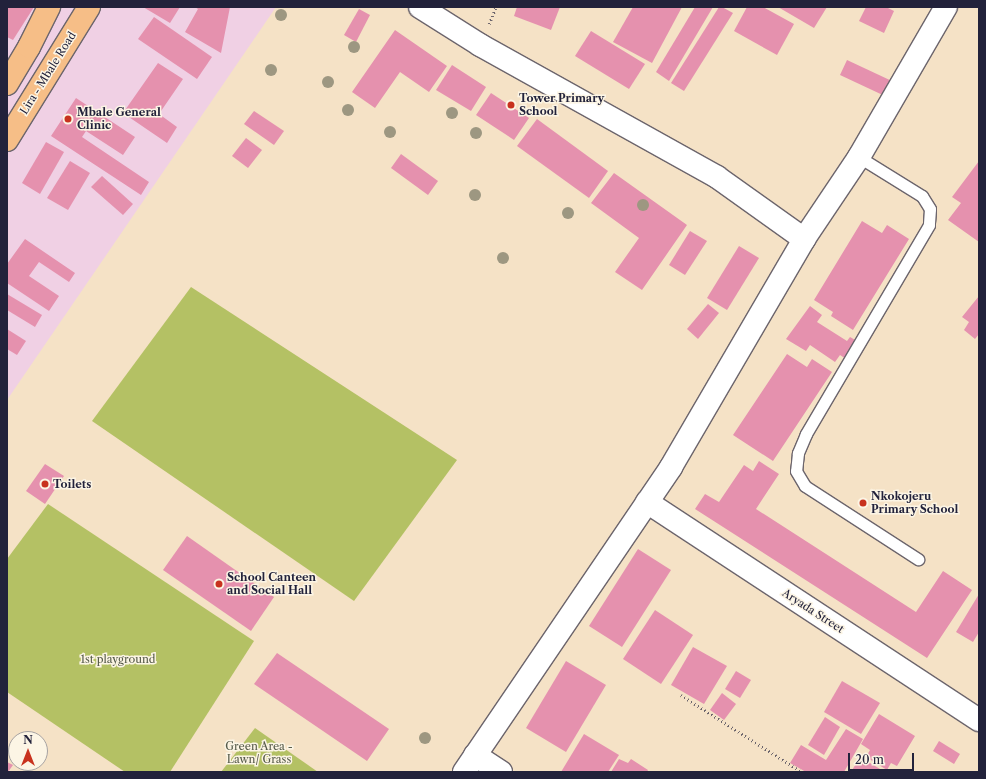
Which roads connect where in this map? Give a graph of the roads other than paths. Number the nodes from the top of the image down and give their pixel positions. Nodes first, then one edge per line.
1 (49, 7) edge
2 (89, 7) edge
3 (420, 7) edge
4 (946, 7) edge
5 (7, 84) edge
6 (7, 140) edge
7 (859, 157) junction
8 (804, 239) junction
9 (647, 502) junction
10 (918, 559) dead end
11 (979, 720) edge
12 (470, 764) edge
13 (501, 772) edge

1 - 5 main road
2 - 6 main road, Lira - Mbale Road
3 - 8 street
4 - 7 street
7 - 8 street
7 - 10 lane
8 - 9 street
9 - 11 street, Aryada Street
9 - 12 street
12 - 13 street

